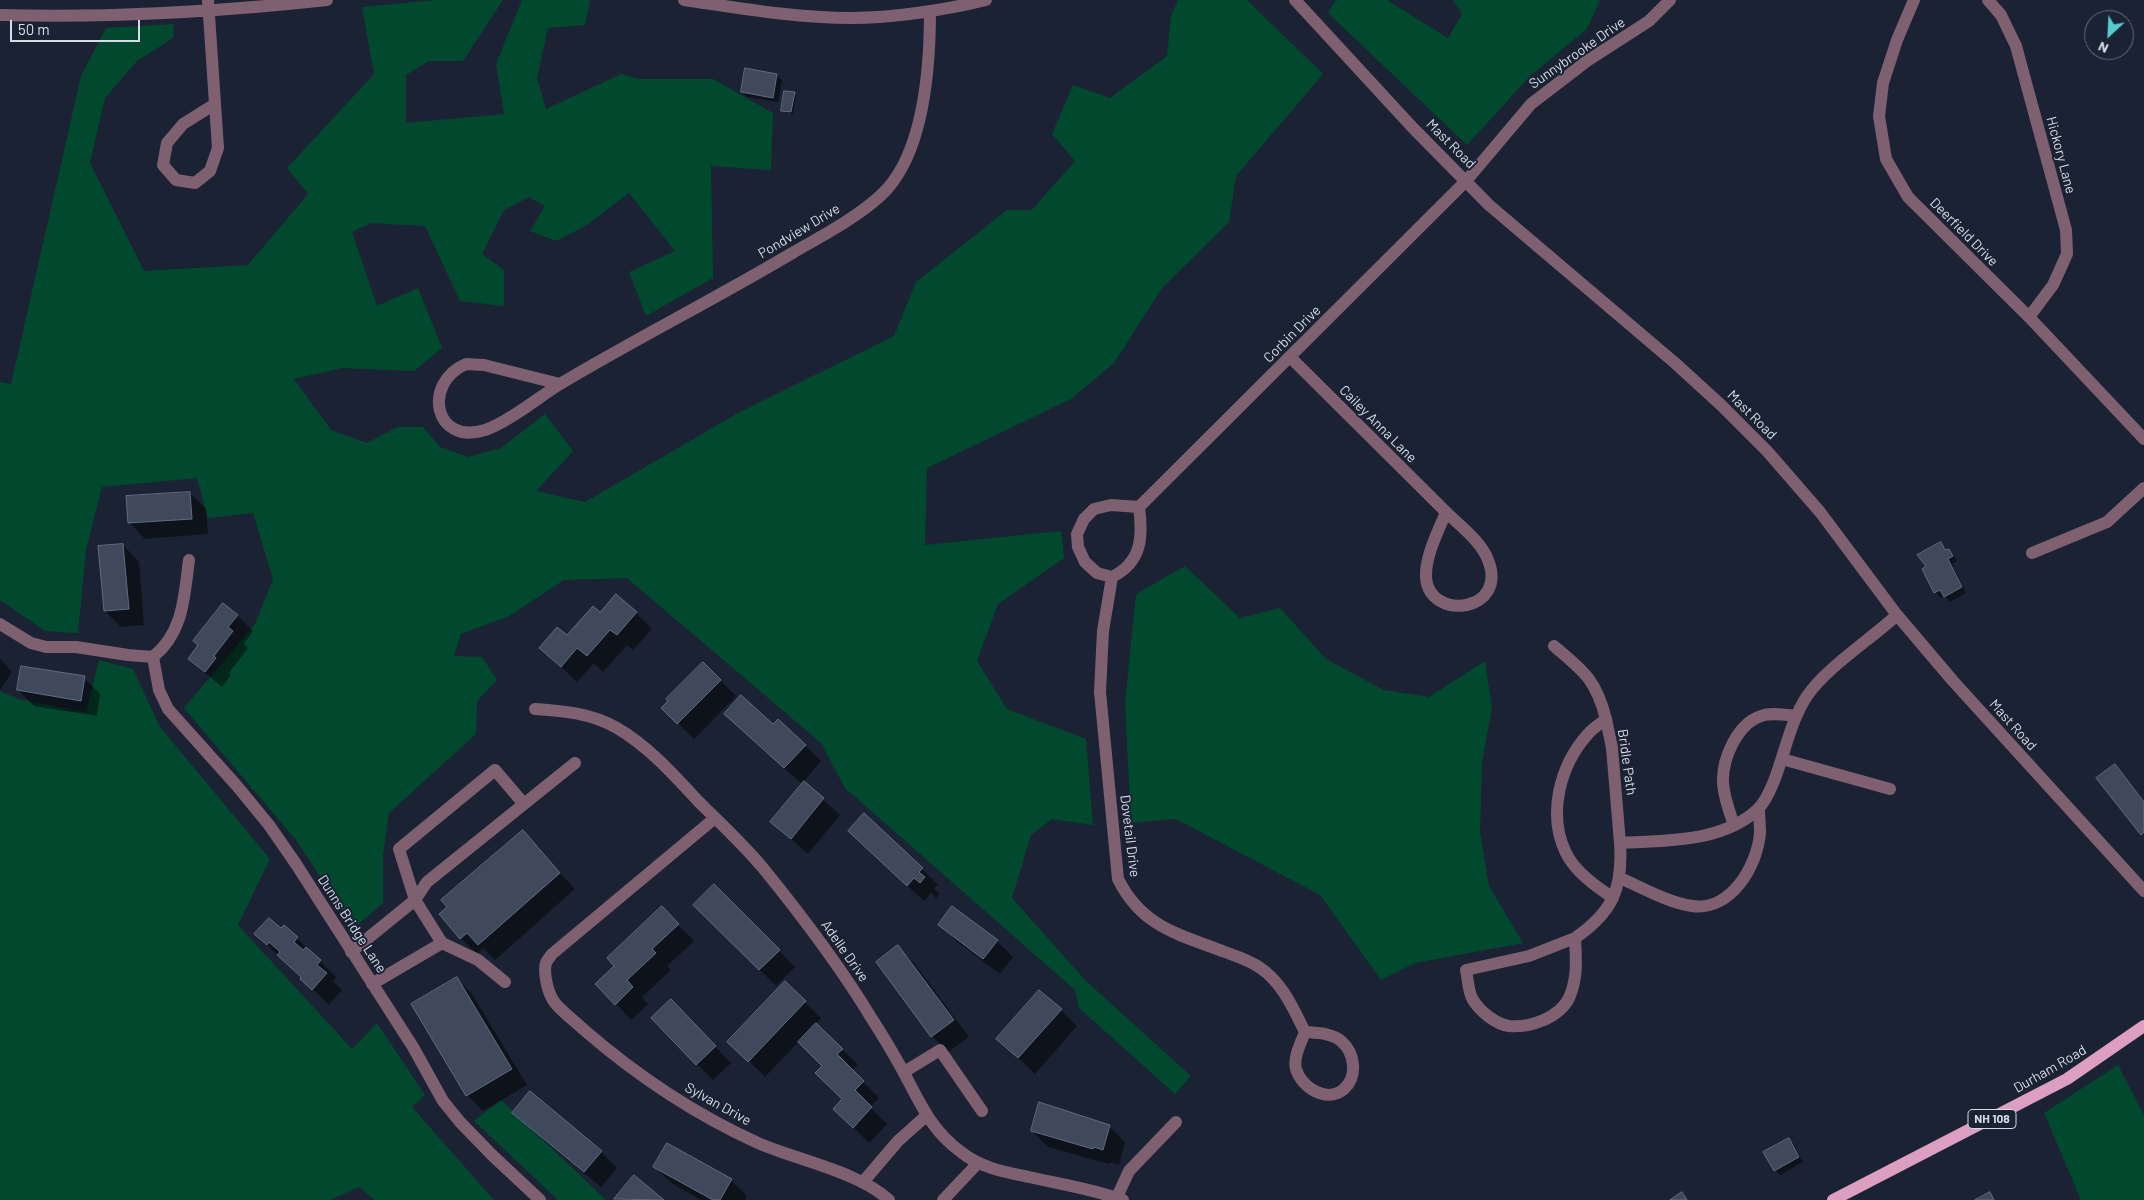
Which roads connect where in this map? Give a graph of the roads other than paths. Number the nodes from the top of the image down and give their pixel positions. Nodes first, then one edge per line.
1 (327, 0) edge
2 (684, 0) edge
3 (986, 0) edge
4 (1295, 0) edge
5 (1670, 0) edge
6 (1914, 0) edge
7 (1988, 0) edge
8 (209, 6) edge
9 (930, 11) junction
10 (0, 15) edge
11 (215, 104) junction
12 (1466, 181) junction
13 (2029, 317) junction
14 (1290, 357) junction
15 (560, 384) junction
16 (2144, 439) edge
17 (2144, 488) edge
18 (1139, 507) junction
19 (1446, 512) junction
20 (2032, 553) dead end
21 (189, 560) dead end
22 (1112, 577) junction
23 (1897, 615) junction
24 (0, 624) edge
25 (1554, 646) dead end
26 (153, 657) junction
27 (535, 709) dead end
28 (1796, 716) junction
29 (1606, 719) junction
30 (1782, 759) junction
31 (575, 763) dead end
32 (1890, 789) dead end
33 (524, 804) junction
34 (1759, 809) junction
35 (715, 818) junction
36 (1734, 825) junction
37 (1620, 843) junction
38 (1620, 878) junction
39 (2144, 891) edge
40 (1613, 898) junction
41 (415, 900) junction
42 (1575, 938) junction
43 (442, 943) junction
44 (351, 952) junction
45 (505, 982) dead end
46 (372, 984) junction
47 (2144, 1026) edge
48 (1305, 1032) junction
49 (904, 1072) junction
50 (982, 1111) dead end
51 (926, 1116) junction
52 (1176, 1122) dead end
53 (978, 1163) junction
54 (863, 1182) junction
55 (1120, 1199) edge
56 (540, 1200) edge
57 (889, 1200) edge
58 (943, 1200) edge
59 (1833, 1200) edge

1 - 8 street
2 - 9 street
3 - 9 street
4 - 12 street, Mast Road
5 - 12 street, Sunnybrooke Drive
6 - 13 street, Deerfield Drive
7 - 13 street, Hickory Lane
8 - 10 street
8 - 11 street
9 - 15 street, Pondview Drive
11 - 11 street
12 - 14 street, Corbin Drive
12 - 23 street, Mast Road
13 - 16 street, Deerfield Drive
14 - 18 street, Corbin Drive
14 - 19 street, Cailey Anna Lane
15 - 15 street, Pondview Drive
17 - 20 street
18 - 22 street
18 - 22 street
19 - 19 street, Cailey Anna Lane
21 - 26 street
22 - 48 street, Dovetail Drive
23 - 28 street
23 - 39 street, Mast Road
24 - 26 street
25 - 29 street
26 - 44 street, Dunns Bridge Lane
27 - 35 street, Adelle Drive
28 - 30 street
28 - 36 street
29 - 37 street, Bridle Path
29 - 40 street, Bridle Path
30 - 32 street
30 - 34 street
31 - 33 street
33 - 41 street
33 - 41 street
34 - 36 street
34 - 38 street
35 - 49 street, Adelle Drive
35 - 54 street, Sylvan Drive
36 - 37 street
37 - 38 street, Bridle Path
38 - 40 street, Bridle Path
40 - 42 street
41 - 43 street
41 - 44 street
42 - 42 street
43 - 45 street
43 - 46 street
44 - 46 street, Dunns Bridge Lane
46 - 56 street, Dunns Bridge Lane
47 - 59 main road, Durham Road / NH 108
48 - 48 street
49 - 50 street
49 - 51 street, Adelle Drive
51 - 53 street, Adelle Drive
51 - 54 street
52 - 55 street
53 - 55 street, Adelle Drive
53 - 58 street
54 - 57 street, Sylvan Drive

